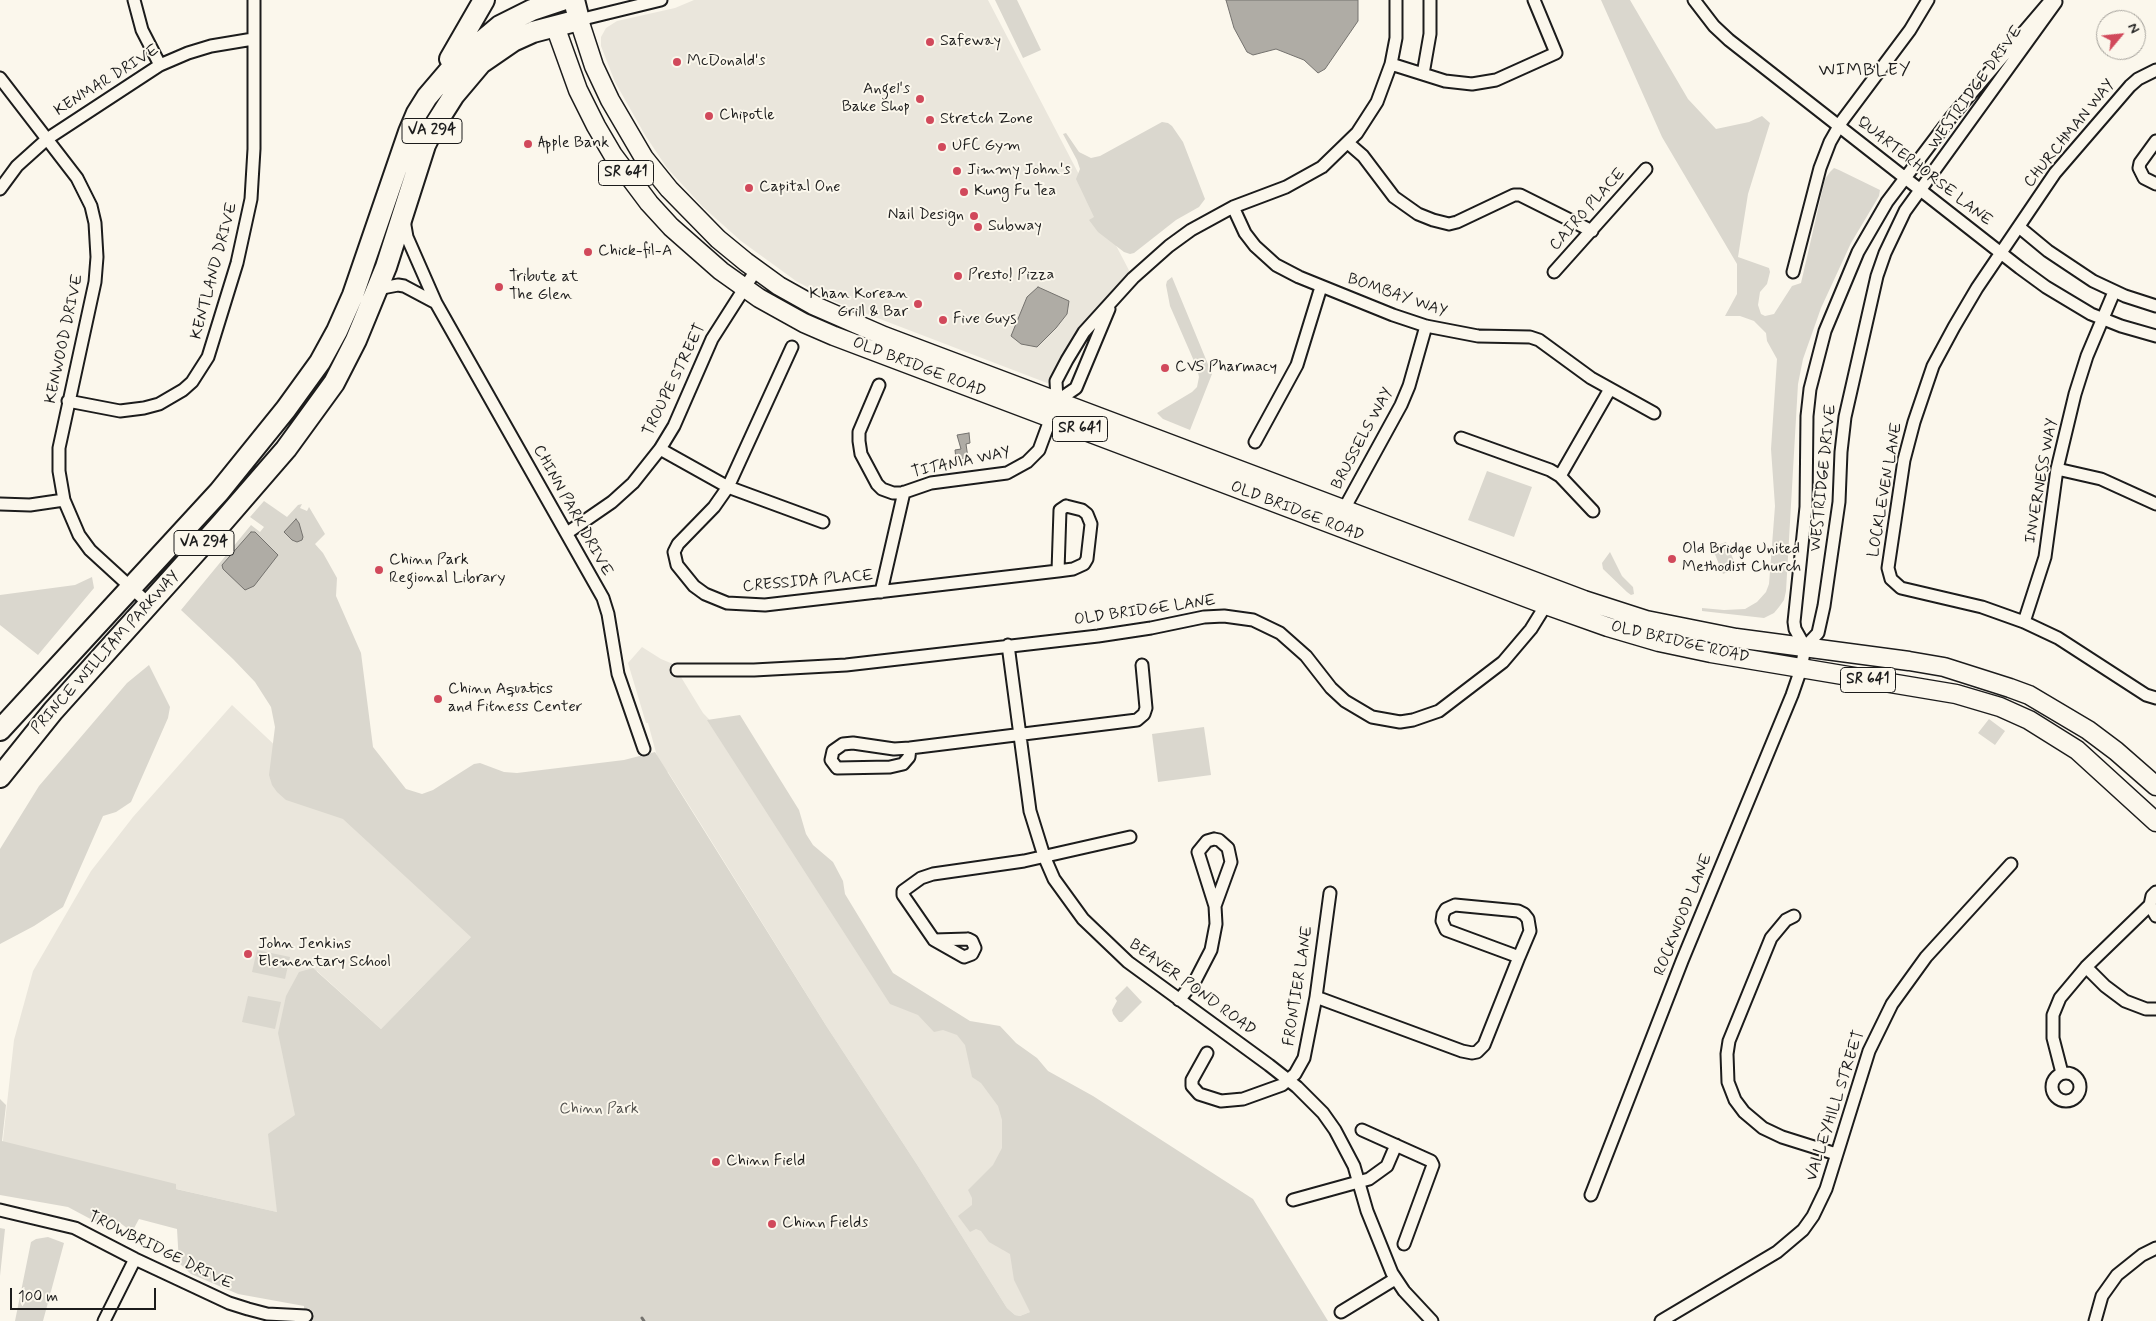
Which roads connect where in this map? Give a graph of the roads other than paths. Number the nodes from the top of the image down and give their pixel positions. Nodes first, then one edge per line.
1 (134, 0) edge
2 (254, 0) edge
3 (484, 0) edge
4 (574, 0) edge
5 (661, 0) edge
6 (1396, 0) edge
7 (1430, 0) edge
8 (1534, 0) edge
9 (1694, 0) edge
10 (1928, 0) edge
11 (2051, 0) edge
12 (2058, 0) edge
13 (554, 1) edge
14 (579, 20) junction
15 (555, 26) junction
16 (254, 39) junction
17 (1391, 64) junction
18 (160, 65) junction
19 (2156, 70) edge
20 (1423, 74) junction
21 (0, 78) edge
22 (427, 98) junction
23 (1839, 126) junction
24 (48, 138) junction
25 (2156, 141) edge
26 (1348, 143) junction
27 (1646, 169) dead end
28 (1905, 177) junction
29 (2156, 184) edge
30 (0, 188) edge
31 (1921, 190) junction
32 (1233, 207) junction
33 (404, 213) junction
34 (2019, 227) junction
35 (1592, 231) junction
36 (2000, 254) junction
37 (756, 270) junction
38 (1554, 272) dead end
39 (1793, 272) dead end
40 (1321, 287) junction
41 (743, 288) junction
42 (377, 289) junction
43 (2114, 292) junction
44 (436, 303) junction
45 (1110, 304) junction
46 (2156, 306) edge
47 (2103, 319) junction
48 (1426, 326) junction
49 (2156, 336) edge
50 (792, 347) dead end
51 (879, 385) dead end
52 (1610, 388) junction
53 (68, 401) junction
54 (1057, 401) junction
55 (1654, 413) dead end
56 (1050, 418) junction
57 (1461, 438) dead end
58 (1255, 442) dead end
59 (660, 449) junction
60 (2057, 469) junction
61 (1560, 476) junction
62 (728, 488) junction
63 (904, 492) junction
64 (64, 500) junction
65 (0, 504) edge
66 (2156, 504) edge
67 (1344, 509) junction
68 (1593, 511) dead end
69 (824, 522) dead end
70 (567, 533) junction
71 (1058, 571) junction
72 (132, 588) junction
73 (1556, 589) junction
74 (881, 592) junction
75 (149, 604) junction
76 (1546, 606) junction
77 (2024, 622) junction
78 (1008, 645) junction
79 (1804, 647) junction
80 (1142, 665) dead end
81 (1801, 669) junction
82 (677, 670) dead end
83 (2156, 698) edge
84 (0, 730) edge
85 (1019, 734) junction
86 (910, 748) junction
87 (644, 749) dead end
88 (0, 777) edge
89 (2156, 786) edge
90 (2156, 822) edge
91 (1130, 837) dead end
92 (1044, 856) junction
93 (2010, 864) dead end
94 (2156, 892) edge
95 (1330, 893) dead end
96 (2150, 905) junction
97 (1215, 906) junction
98 (1794, 916) dead end
99 (2156, 916) edge
100 (934, 940) dead end
101 (1520, 957) junction
102 (2086, 967) junction
103 (1316, 997) junction
104 (1180, 1000) junction
105 (2156, 1009) edge
106 (1207, 1053) dead end
107 (2062, 1073) dead end
108 (1289, 1080) junction
109 (1362, 1130) dead end
110 (1396, 1145) junction
111 (1836, 1154) junction
112 (1359, 1183) junction
113 (1591, 1195) dead end
114 (1293, 1200) dead end
115 (0, 1210) edge
116 (1404, 1244) dead end
117 (2156, 1248) edge
118 (135, 1259) junction
119 (1395, 1278) junction
120 (1341, 1312) dead end
121 (306, 1316) dead end
122 (104, 1321) edge
123 (1432, 1321) edge
124 (1661, 1321) edge
125 (2095, 1321) edge

1 - 18 street
2 - 16 street, KENTLAND DRIVE
3 - 22 highway, VA 294
4 - 14 highway
5 - 14 street
6 - 17 street
7 - 20 street
8 - 20 street
9 - 23 street, QUARTERHORSE LANE
10 - 23 street
11 - 28 street, WESTRIDGE DRIVE
12 - 31 street, WESTRIDGE DRIVE
13 - 15 highway, PRINCE WILLIAM PARKWAY
13 - 22 highway, PRINCE WILLIAM PARKWAY
14 - 15 highway, PRINCE WILLIAM PARKWAY / VA 294
14 - 37 main road, OLD BRIDGE ROAD / SR 641
15 - 33 highway, PRINCE WILLIAM PARKWAY / VA 294
15 - 41 main road, OLD BRIDGE ROAD / SR 641
16 - 18 street, KENMAR DRIVE
16 - 53 street, KENTLAND DRIVE
17 - 20 street
17 - 26 street
18 - 24 street, KENMAR DRIVE
19 - 34 street, CHURCHMAN WAY
21 - 24 street, KENWOOD DRIVE
22 - 72 highway, PRINCE WILLIAM PARKWAY / VA 294
23 - 28 street, QUARTERHORSE LANE
23 - 39 street
24 - 30 street, KENMAR DRIVE
24 - 53 street, KENWOOD DRIVE
25 - 29 street
26 - 32 street
26 - 35 street
27 - 35 street, CAIRO PLACE
28 - 31 street, QUARTERHORSE LANE
28 - 79 street, WESTRIDGE DRIVE
31 - 36 street, QUARTERHORSE LANE
31 - 79 street, WESTRIDGE DRIVE
32 - 40 street, BOMBAY WAY
32 - 45 street
33 - 42 highway, PRINCE WILLIAM PARKWAY / VA 294
33 - 44 street, CHINN PARK DRIVE
34 - 36 street, CHURCHMAN WAY
34 - 43 street
35 - 38 street, CAIRO PLACE
36 - 47 street, QUARTERHORSE LANE
36 - 77 street, LOCKLEVEN LANE
37 - 41 street, TROUPE STREET
37 - 54 main road, OLD BRIDGE ROAD / SR 641
40 - 48 street, BOMBAY WAY
40 - 58 street
41 - 56 main road, OLD BRIDGE ROAD / SR 641
41 - 59 street, TROUPE STREET
42 - 44 street
42 - 75 highway, PRINCE WILLIAM PARKWAY / VA 294
43 - 46 street
43 - 47 street, INVERNESS WAY
44 - 70 street, CHINN PARK DRIVE
45 - 54 street
45 - 54 street
47 - 49 street, QUARTERHORSE LANE
47 - 60 street, INVERNESS WAY
48 - 52 street, BOMBAY WAY
48 - 67 street, BRUSSELS WAY
50 - 62 street, CRESSIDA PLACE
51 - 63 street
52 - 55 street, BOMBAY WAY
52 - 61 street
53 - 64 street, KENWOOD DRIVE
54 - 56 street, TITANIA WAY
54 - 67 main road, OLD BRIDGE ROAD / SR 641
56 - 63 street, TITANIA WAY
56 - 76 main road, OLD BRIDGE ROAD / SR 641
57 - 61 street
59 - 62 street
59 - 70 street, TROUPE STREET
60 - 66 street
60 - 77 street, INVERNESS WAY
61 - 68 street
62 - 69 street
62 - 74 street, CRESSIDA PLACE
63 - 74 street, TITANIA WAY
64 - 65 street
64 - 72 street, KENWOOD DRIVE
67 - 73 main road, OLD BRIDGE ROAD / SR 641
70 - 87 street, CHINN PARK DRIVE
71 - 71 street, CRESSIDA PLACE
71 - 74 street, CRESSIDA PLACE
72 - 75 street, KENWOOD DRIVE
72 - 84 highway, PRINCE WILLIAM PARKWAY / VA 294
73 - 76 street, OLD BRIDGE LANE
73 - 79 main road, OLD BRIDGE ROAD / SR 641
75 - 88 highway, PRINCE WILLIAM PARKWAY / VA 294
76 - 78 street, OLD BRIDGE LANE
76 - 81 main road, OLD BRIDGE ROAD / SR 641
77 - 83 street, LOCKLEVEN LANE
78 - 82 street, OLD BRIDGE LANE
78 - 85 street, BEAVER POND ROAD
79 - 81 street, ROCKWOOD LANE
79 - 89 main road, OLD BRIDGE ROAD / SR 641
80 - 85 street
81 - 90 main road, OLD BRIDGE ROAD / SR 641
81 - 113 street, ROCKWOOD LANE
85 - 86 street
85 - 92 street, BEAVER POND ROAD
86 - 86 street
91 - 92 street
92 - 100 street
92 - 104 street, BEAVER POND ROAD
93 - 111 street, VALLEYHILL STREET
94 - 96 street
95 - 103 street, FRONTIER LANE
96 - 99 street
96 - 102 street
97 - 97 street
97 - 104 street
98 - 111 street
101 - 101 street
101 - 103 street
102 - 105 street
102 - 107 street
103 - 108 street, FRONTIER LANE
104 - 108 street, BEAVER POND ROAD
106 - 108 street
108 - 112 street, BEAVER POND ROAD
109 - 110 street
110 - 112 street
110 - 116 street
111 - 124 street, VALLEYHILL STREET
112 - 114 street
112 - 119 street, BEAVER POND ROAD
115 - 118 street, TROWBRIDGE DRIVE
117 - 125 street
118 - 121 street, TROWBRIDGE DRIVE
118 - 122 street
119 - 120 street
119 - 123 street, BEAVER POND ROAD

